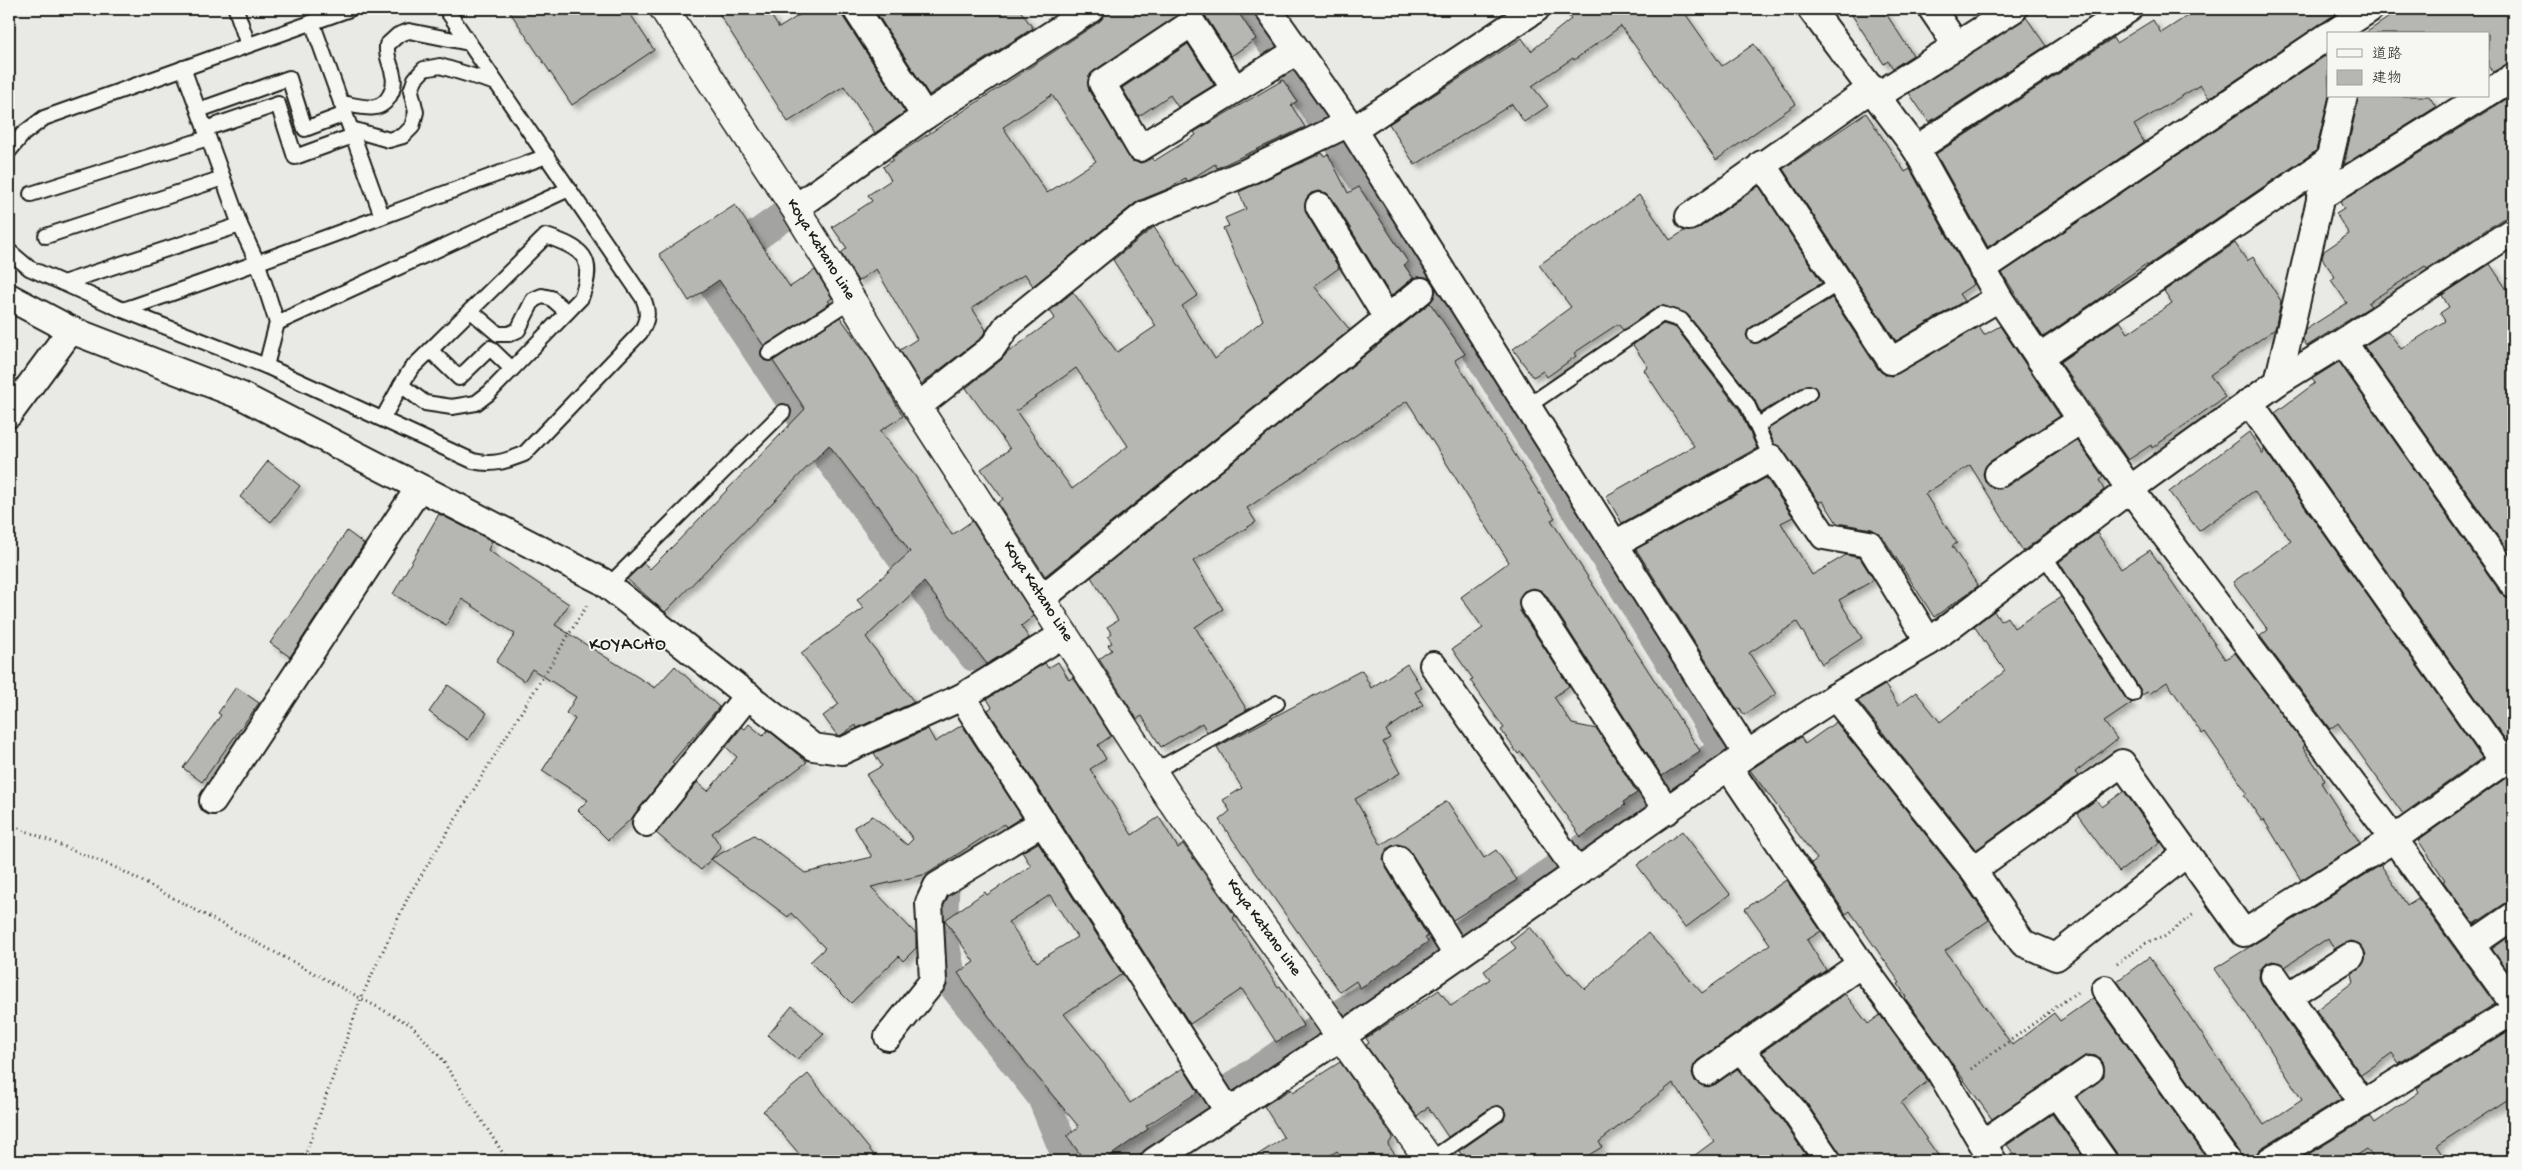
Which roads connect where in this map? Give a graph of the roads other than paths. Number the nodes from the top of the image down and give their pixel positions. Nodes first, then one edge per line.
1 (236, 9) edge
2 (350, 9) edge
3 (446, 9) edge
4 (664, 9) edge
5 (856, 9) edge
6 (1091, 9) edge
7 (1268, 9) edge
8 (1536, 9) edge
9 (1811, 9) edge
10 (1932, 9) edge
11 (2014, 9) edge
12 (2114, 12) edge
13 (2365, 16) edge
14 (312, 22) junction
15 (2336, 32) edge
16 (2327, 37) edge
17 (469, 43) junction
18 (248, 45) junction
19 (1957, 46) junction
20 (1287, 57) junction
21 (183, 68) junction
22 (2513, 77) edge
23 (496, 82) junction
24 (1235, 89) junction
25 (1874, 92) junction
26 (2490, 92) edge
27 (2344, 98) edge
28 (2479, 98) edge
29 (343, 108) junction
30 (199, 110) junction
31 (925, 116) junction
32 (1341, 129) junction
33 (207, 133) junction
34 (352, 133) junction
35 (1916, 149) junction
36 (9, 151) edge
37 (547, 156) junction
38 (2328, 161) junction
39 (1762, 164) junction
40 (223, 178) junction
41 (569, 189) junction
42 (32, 194) dead end
43 (2320, 197) junction
44 (1319, 206) dead end
45 (794, 208) junction
46 (382, 216) junction
47 (1689, 217) dead end
48 (240, 225) junction
49 (2513, 231) edge
50 (46, 236) dead end
51 (9, 251) edge
52 (258, 264) junction
53 (1982, 269) junction
54 (1840, 282) junction
55 (63, 283) junction
56 (1421, 291) dead end
57 (9, 297) edge
58 (1999, 298) junction
59 (851, 300) junction
60 (123, 310) junction
61 (470, 311) junction
62 (567, 312) junction
63 (1386, 318) junction
64 (277, 323) junction
65 (71, 330) junction
66 (1755, 335) dead end
67 (2344, 342) junction
68 (430, 350) junction
69 (769, 353) dead end
70 (2038, 358) junction
71 (266, 366) junction
72 (512, 369) junction
73 (2278, 382) junction
74 (401, 385) junction
75 (1810, 393) dead end
76 (2249, 402) junction
77 (1528, 406) junction
78 (917, 407) junction
79 (783, 412) dead end
80 (9, 414) edge
81 (383, 418) junction
82 (2080, 420) junction
83 (1757, 426) junction
84 (1772, 458) junction
85 (1998, 474) dead end
86 (419, 488) junction
87 (2130, 490) junction
88 (1615, 544) junction
89 (2044, 555) junction
90 (605, 584) junction
91 (2513, 584) edge
92 (1041, 599) junction
93 (1533, 603) dead end
94 (1064, 634) junction
95 (1929, 642) junction
96 (1433, 665) dead end
97 (2133, 694) dead end
98 (748, 695) junction
99 (962, 697) junction
100 (1835, 697) junction
101 (1277, 703) dead end
102 (2508, 758) edge
103 (1737, 762) junction
104 (1153, 772) junction
105 (213, 801) dead end
106 (1660, 802) junction
107 (1043, 822) junction
108 (646, 823) dead end
109 (2394, 839) junction
110 (2187, 853) junction
111 (1398, 859) dead end
112 (1571, 863) junction
113 (1973, 870) junction
114 (2513, 916) edge
115 (1451, 945) junction
116 (2471, 945) junction
117 (2351, 956) dead end
118 (1861, 964) junction
119 (2105, 988) dead end
120 (2513, 1003) edge
121 (2513, 1010) edge
122 (1332, 1023) junction
123 (888, 1037) dead end
124 (1740, 1049) junction
125 (2090, 1070) dead end
126 (1707, 1072) dead end
127 (2056, 1093) junction
128 (2362, 1104) junction
129 (1228, 1110) junction
130 (1497, 1114) dead end
131 (1991, 1150) edge
132 (1154, 1161) edge
133 (1430, 1161) edge
134 (1828, 1161) edge
135 (2104, 1161) edge
136 (2227, 1161) edge
137 (2269, 1161) edge

1 - 18 lane
2 - 14 lane
3 - 17 lane
4 - 45 main road, Koya Katano Line
5 - 31 street
6 - 31 street
7 - 20 street
8 - 32 street
9 - 25 street
10 - 19 street
11 - 19 street
12 - 35 street
13 - 15 street
14 - 18 lane
14 - 29 lane
16 - 53 street
17 - 23 lane
17 - 29 lane
18 - 21 lane
19 - 25 street
20 - 24 street
20 - 32 street
21 - 30 lane
21 - 36 lane
22 - 26 street
23 - 34 lane
23 - 37 lane
24 - 24 street
25 - 35 street
25 - 39 street
27 - 38 street
28 - 43 street
29 - 30 lane
29 - 34 lane
30 - 33 lane
31 - 45 street
32 - 77 street
32 - 78 street
33 - 34 lane
33 - 40 lane
33 - 42 lane
34 - 46 lane
35 - 53 street
37 - 41 lane
37 - 46 lane
38 - 43 street
38 - 70 street
39 - 47 street
39 - 54 street
40 - 48 lane
40 - 50 lane
41 - 64 lane
41 - 81 lane
43 - 73 street
44 - 63 street
45 - 59 main road, Koya Katano Line
46 - 52 lane
48 - 52 lane
48 - 55 lane
49 - 67 street
51 - 55 lane
52 - 60 lane
52 - 64 lane
53 - 58 street
54 - 58 street
54 - 66 lane
55 - 60 lane
56 - 63 street
57 - 65 street
58 - 70 street
59 - 69 lane
59 - 78 main road, Koya Katano Line
60 - 71 lane
61 - 62 lane
61 - 62 lane
61 - 68 lane
62 - 72 lane
63 - 92 street
64 - 71 lane
65 - 80 street
65 - 86 street
67 - 73 street
67 - 91 street
68 - 72 lane
68 - 74 lane
70 - 82 street
71 - 81 lane
72 - 74 lane
73 - 76 street
74 - 81 lane
75 - 83 lane
76 - 87 street
76 - 102 street
77 - 83 lane
77 - 88 street
78 - 92 main road, Koya Katano Line
79 - 90 lane
82 - 85 street
82 - 87 street
83 - 84 lane
84 - 88 street
84 - 95 street
86 - 90 street
86 - 105 street
87 - 89 street
87 - 109 street
88 - 103 street
89 - 95 street
89 - 97 lane
90 - 98 street
92 - 94 main road, Koya Katano Line
93 - 106 street
94 - 99 street
94 - 104 main road, Koya Katano Line
95 - 100 street
96 - 112 street
98 - 99 street
98 - 108 street
99 - 107 street
100 - 103 street
100 - 113 street
101 - 104 lane
102 - 109 street
103 - 106 street
103 - 118 street
104 - 122 main road, Koya Katano Line
106 - 112 street
107 - 123 street
107 - 129 street
109 - 110 street
109 - 116 street
110 - 113 street
110 - 113 street
111 - 115 street
112 - 115 street
114 - 116 street
115 - 122 street
116 - 120 street
117 - 128 street
118 - 124 street
118 - 131 street
119 - 136 street
121 - 128 street
122 - 129 street
122 - 133 main road, Koya Katano Line
124 - 126 street
124 - 134 street
125 - 127 street
127 - 131 street
127 - 135 street
128 - 137 street
129 - 132 street
130 - 133 lane

